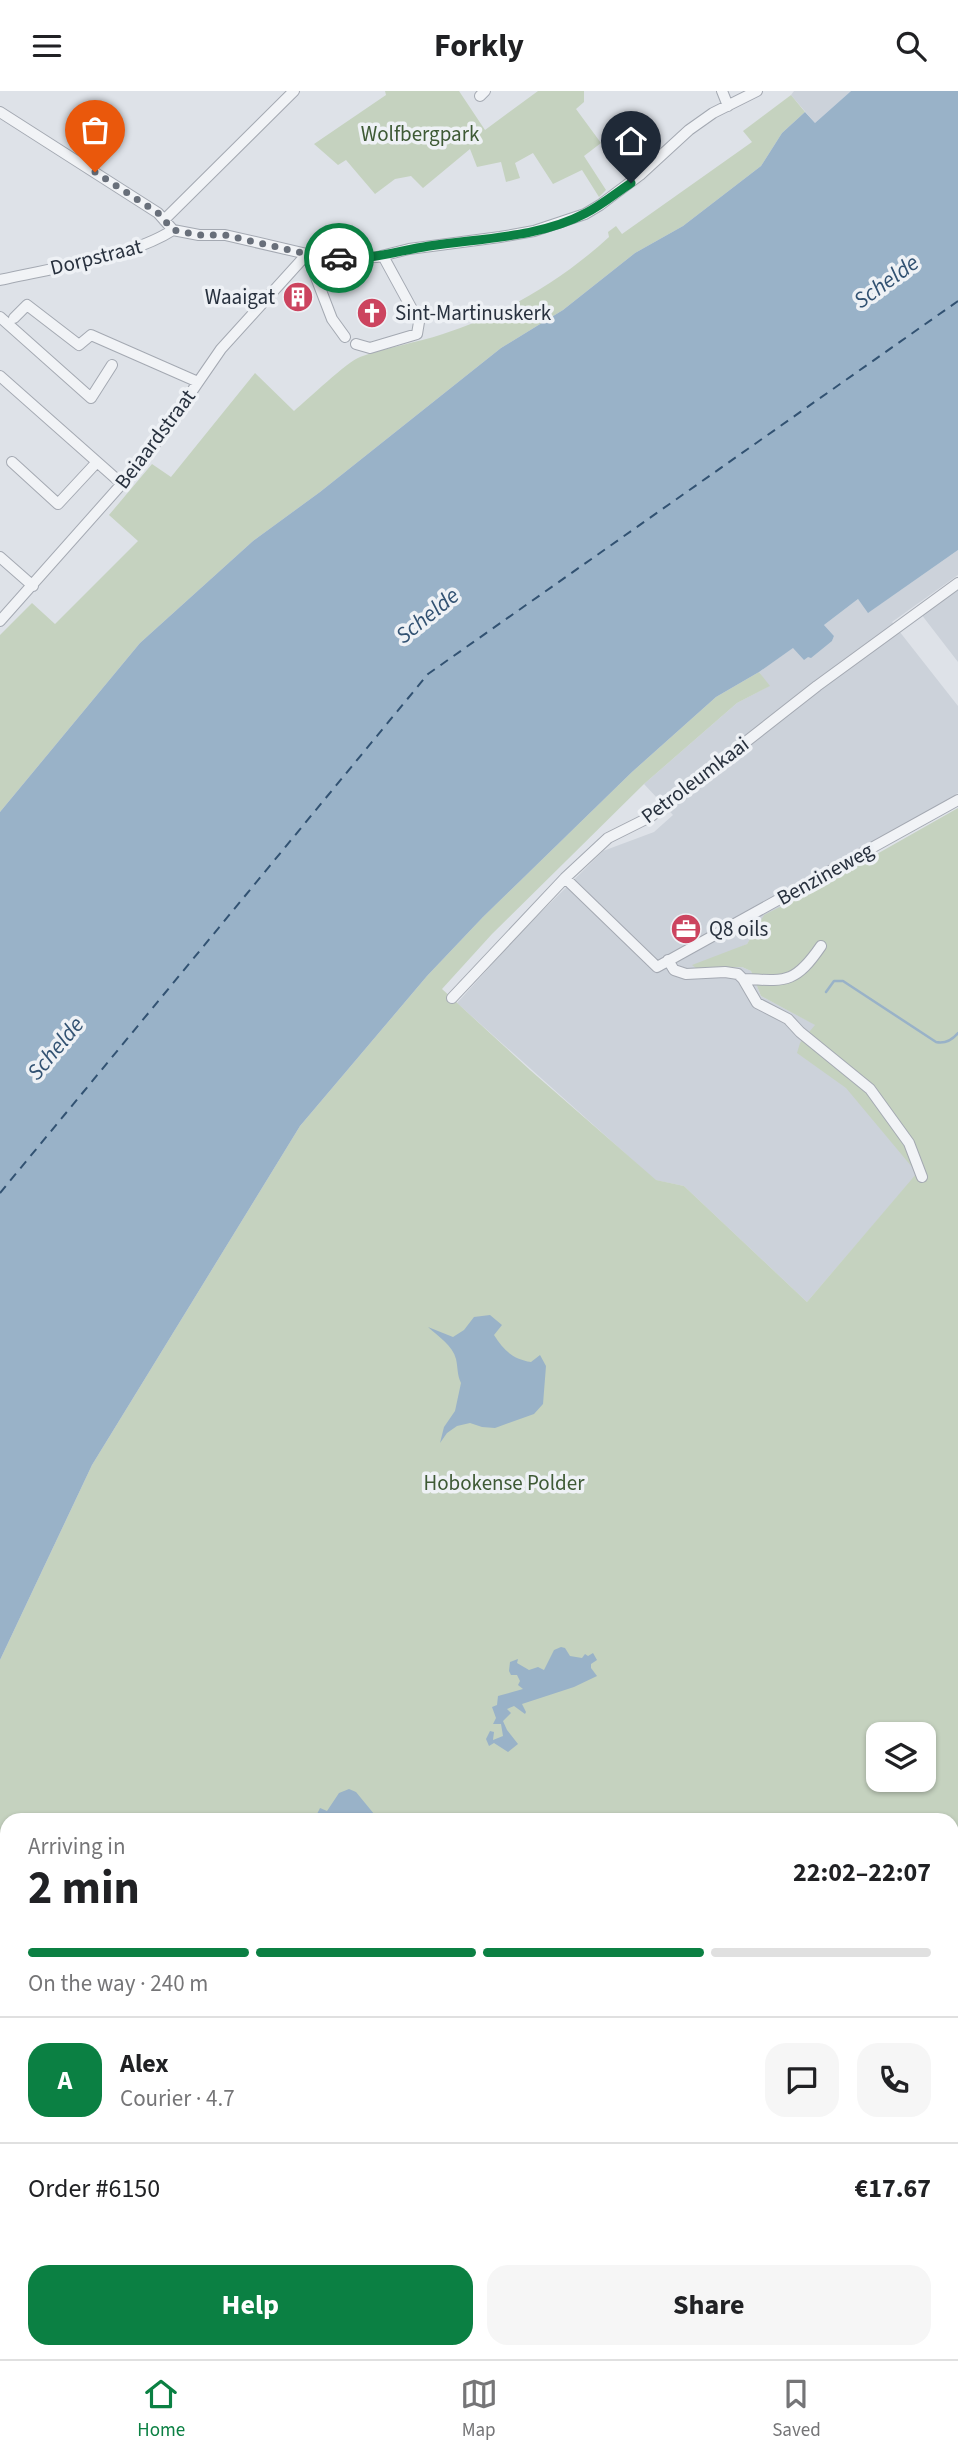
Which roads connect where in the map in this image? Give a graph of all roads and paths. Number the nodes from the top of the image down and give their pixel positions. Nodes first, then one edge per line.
1 (294, 91) edge
2 (722, 91) edge
3 (757, 91) edge
4 (728, 106) junction
5 (0, 112) edge
6 (164, 220) junction
7 (173, 230) junction
8 (307, 254) junction
9 (383, 256) junction
10 (0, 280) edge
11 (0, 317) edge
12 (14, 318) dead end
13 (345, 337) dead end
14 (356, 344) dead end
15 (112, 365) dead end
16 (0, 376) edge
17 (198, 382) junction
18 (9, 385) junction
19 (0, 394) edge
20 (12, 462) dead end
21 (97, 462) junction
22 (122, 484) junction
23 (0, 557) edge
24 (958, 583) edge
25 (33, 586) junction
26 (0, 621) edge
27 (958, 800) edge
28 (565, 879) junction
29 (821, 946) dead end
30 (668, 960) junction
31 (744, 979) junction
32 (452, 998) dead end
33 (922, 1177) dead end

1 - 6 street
2 - 4 street
3 - 4 street
4 - 9 street
5 - 6 street
6 - 7 street
7 - 8 street
7 - 10 street, Dorpstraat
8 - 9 street
8 - 13 street
8 - 17 street, Beiaardstraat
9 - 14 street
11 - 15 street
12 - 17 street
16 - 18 street
17 - 22 street, Beiaardstraat
18 - 19 street
18 - 21 street
20 - 21 street, Beiaardstraat
21 - 22 street
22 - 25 street, Beiaardstraat
23 - 25 street
24 - 28 street, Petroleumkaai
25 - 26 street, Beiaardstraat
27 - 30 street, Benzineweg
28 - 30 street
28 - 32 street, Petroleumkaai
29 - 31 street
30 - 31 street
31 - 33 street

